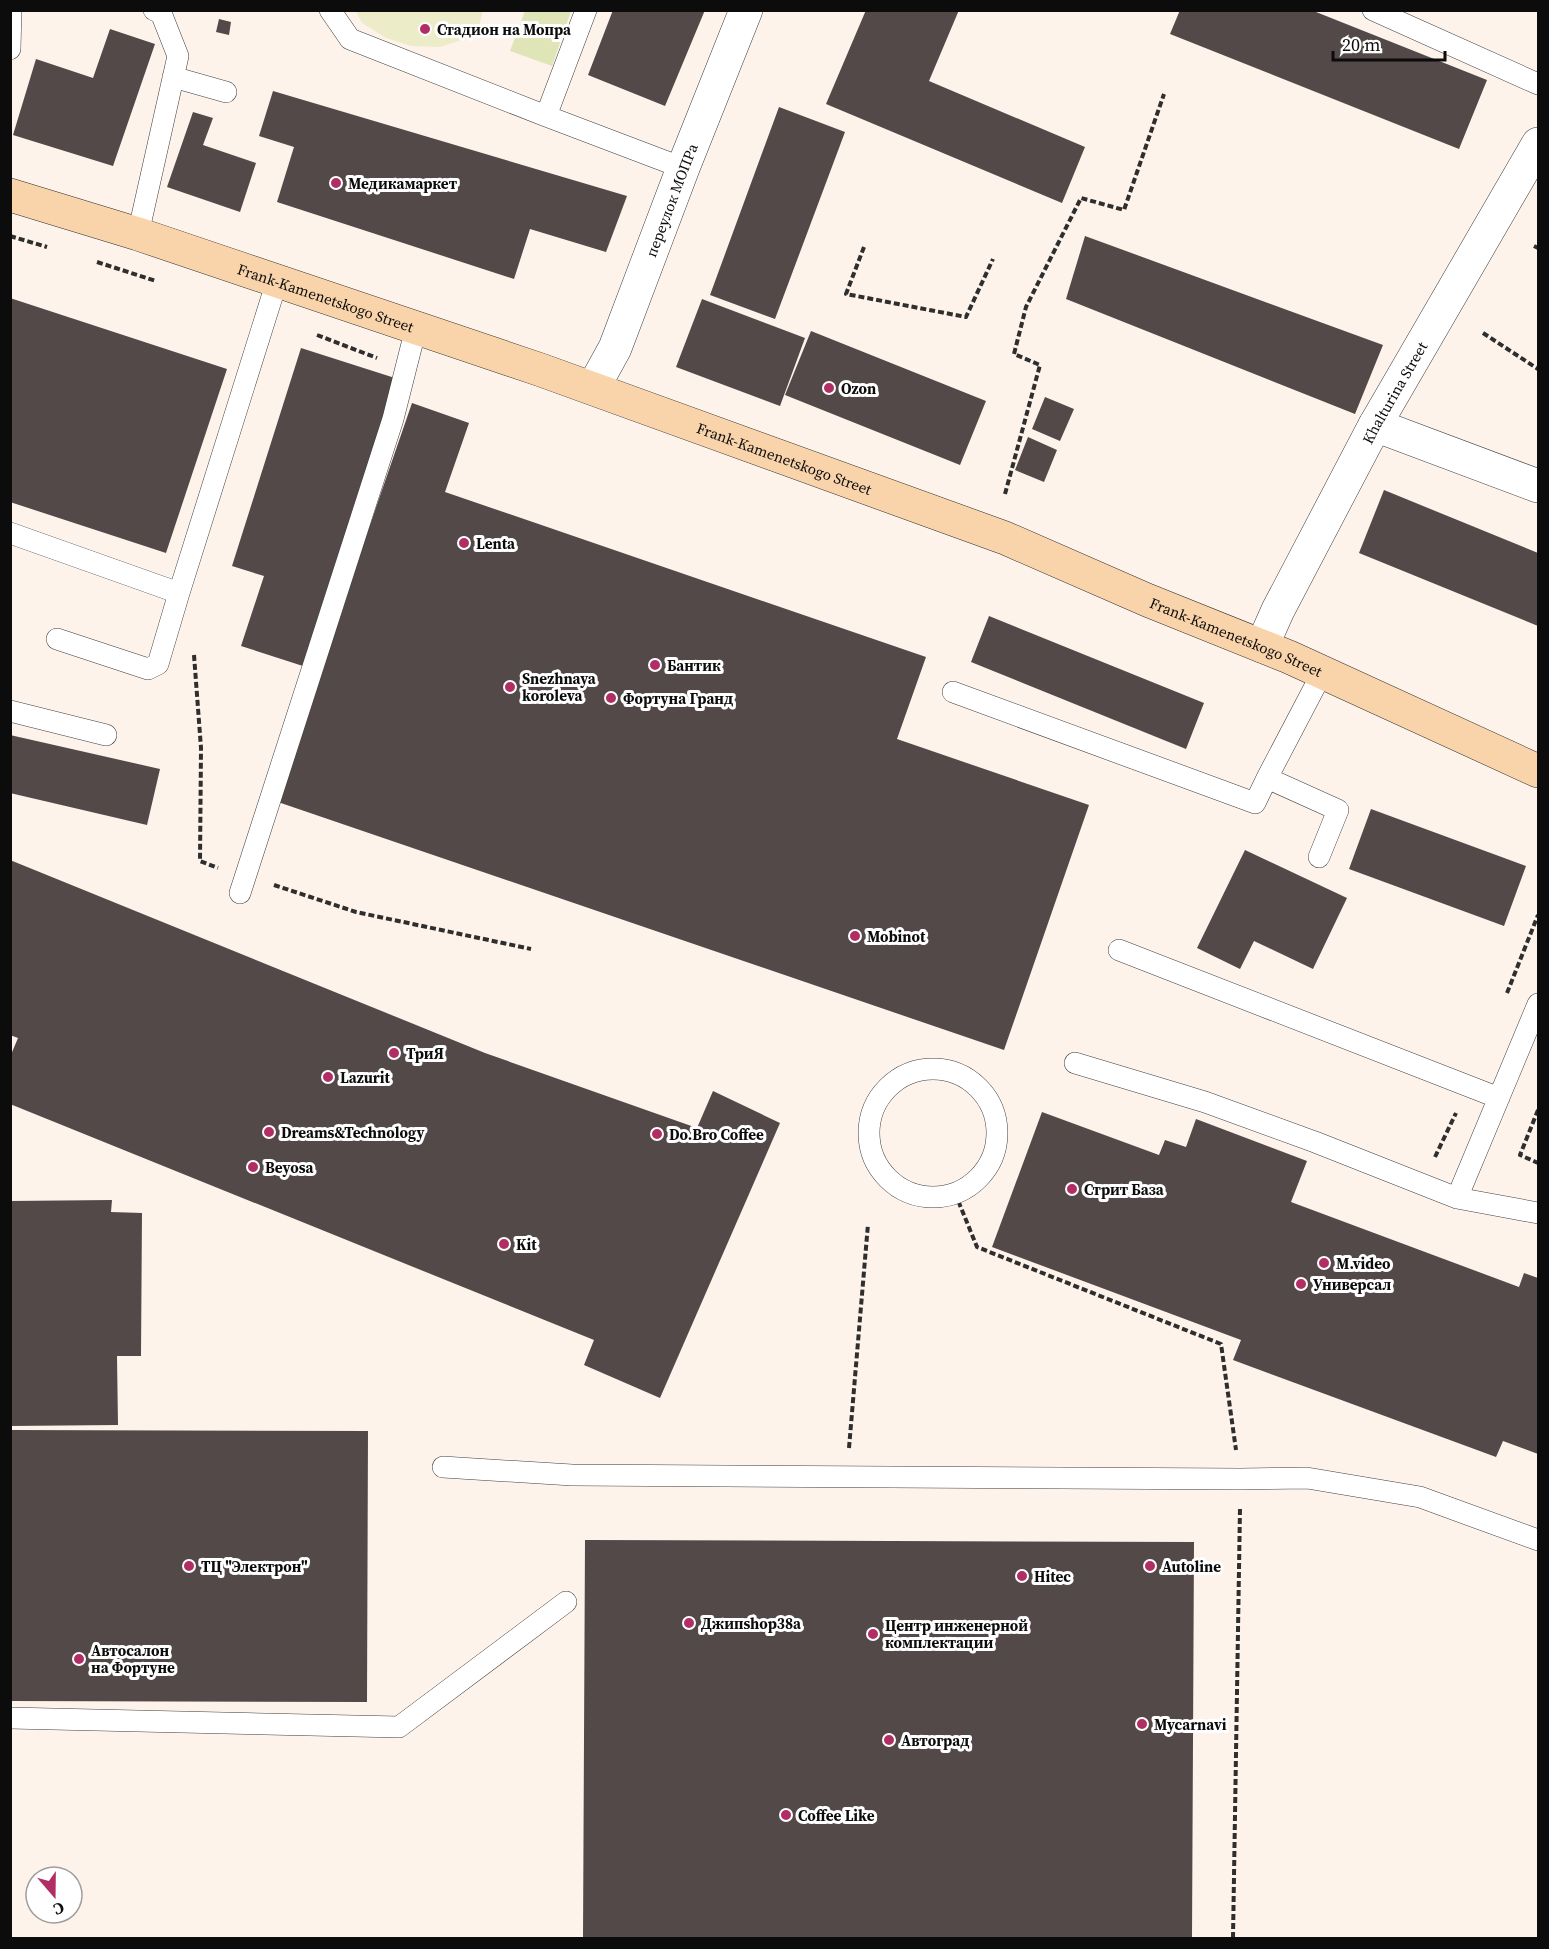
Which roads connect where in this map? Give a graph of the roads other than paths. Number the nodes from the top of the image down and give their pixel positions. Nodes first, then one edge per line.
1 (11, 10) edge
2 (154, 10) edge
3 (330, 10) edge
4 (586, 10) edge
5 (746, 10) edge
6 (1373, 10) edge
7 (10, 49) edge
8 (173, 77) junction
9 (1539, 84) edge
10 (226, 92) dead end
11 (546, 116) junction
12 (1539, 144) edge
13 (683, 168) junction
14 (10, 195) edge
15 (138, 234) junction
16 (278, 281) junction
17 (416, 328) junction
18 (593, 388) junction
19 (1375, 425) junction
20 (1539, 486) edge
21 (10, 533) edge
22 (177, 598) junction
23 (57, 639) dead end
24 (1262, 646) junction
25 (1322, 673) junction
26 (953, 693) dead end
27 (10, 711) edge
28 (106, 735) dead end
29 (1539, 771) edge
30 (1267, 778) junction
31 (1319, 857) dead end
32 (243, 884) road end
33 (1119, 950) dead end
34 (1539, 1004) edge
35 (1074, 1063) dead end
36 (1499, 1098) junction
37 (955, 1193) joint
38 (1457, 1198) junction
39 (1539, 1213) edge
40 (443, 1467) dead end
41 (1539, 1540) edge
42 (566, 1602) dead end
43 (10, 1718) edge

1 - 7 lane
2 - 8 lane
3 - 11 lane
4 - 11 lane
5 - 13 street, переулок МОПРа
6 - 9 lane
8 - 10 lane
8 - 15 lane
11 - 13 lane
12 - 19 street, Khalturina Street
13 - 18 street, переулок МОПРа
14 - 15 main road, Frank-Kamenetskogo Street
15 - 16 main road, Frank-Kamenetskogo Street
16 - 17 main road, Frank-Kamenetskogo Street
16 - 22 lane
17 - 18 main road, Frank-Kamenetskogo Street
17 - 32 lane
18 - 24 main road, Frank-Kamenetskogo Street
19 - 20 street
19 - 24 street, Khalturina Street
21 - 22 lane
22 - 23 lane
24 - 25 main road, Frank-Kamenetskogo Street
25 - 29 main road, Frank-Kamenetskogo Street
25 - 30 lane
26 - 30 lane
27 - 28 lane
30 - 31 lane
33 - 36 lane
34 - 36 lane
35 - 38 lane
36 - 38 lane
37 - 37 lane
38 - 39 lane
40 - 41 lane
42 - 43 lane

